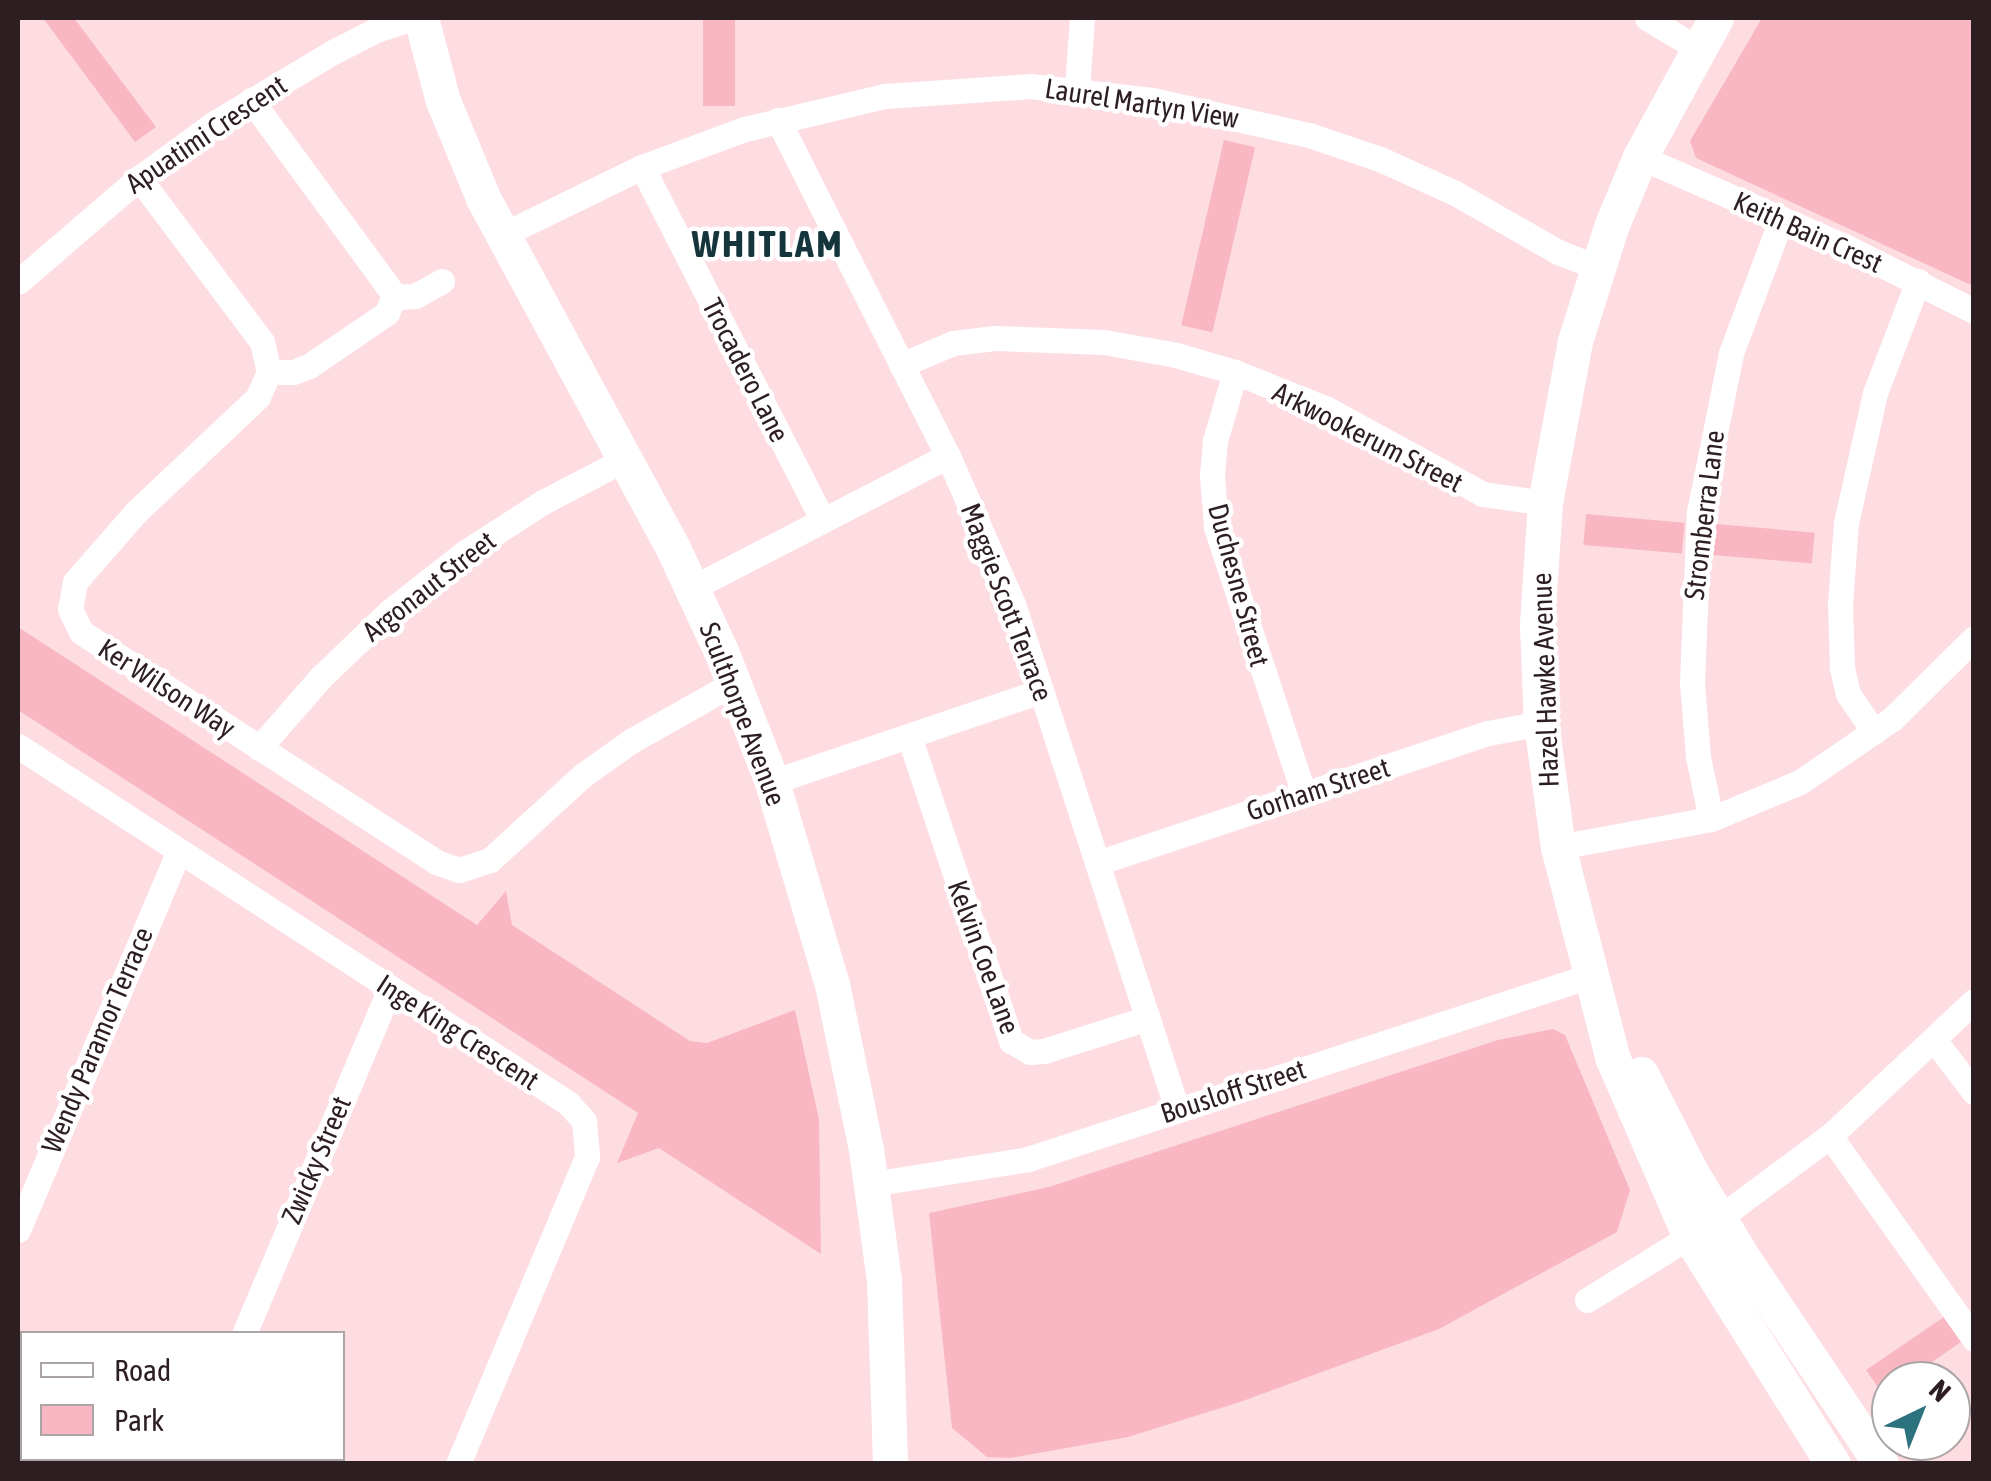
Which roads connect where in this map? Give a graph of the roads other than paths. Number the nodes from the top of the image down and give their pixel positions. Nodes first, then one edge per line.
1 (418, 18) edge
2 (1082, 18) edge
3 (1647, 18) edge
4 (1716, 18) edge
5 (1697, 48) junction
6 (1077, 88) junction
7 (251, 100) junction
8 (778, 120) junction
9 (1640, 157) junction
10 (642, 168) junction
11 (138, 178) junction
12 (1780, 220) junction
13 (502, 234) junction
14 (1598, 267) junction
15 (442, 281) dead end
16 (1918, 281) junction
17 (18, 282) edge
18 (394, 296) junction
19 (1974, 311) edge
20 (901, 365) junction
21 (269, 372) junction
22 (1235, 372) junction
23 (948, 456) junction
24 (627, 458) junction
25 (1545, 503) junction
26 (823, 520) junction
27 (692, 588) junction
28 (1974, 638) edge
29 (734, 684) junction
30 (1041, 691) junction
31 (1541, 723) junction
32 (1874, 732) junction
33 (909, 736) junction
34 (18, 746) edge
35 (260, 748) junction
36 (772, 782) junction
37 (1304, 794) junction
38 (1712, 819) junction
39 (1558, 847) junction
40 (179, 851) junction
41 (1097, 863) junction
42 (1590, 976) junction
43 (390, 988) junction
44 (1974, 1001) edge
45 (1148, 1018) junction
46 (1935, 1042) junction
47 (1974, 1092) edge
48 (1177, 1109) junction
49 (1830, 1136) junction
50 (872, 1184) junction
51 (1704, 1228) junction
52 (18, 1230) edge
53 (1587, 1300) dead end
54 (245, 1331) edge
55 (1974, 1338) edge
56 (458, 1464) edge
57 (890, 1464) edge
58 (1833, 1464) edge
59 (1880, 1464) edge

1 - 7 street, Apuatimi Crescent
1 - 13 street, Sculthorpe Avenue
2 - 6 street
3 - 5 street
4 - 5 street, Hazel Hawke Avenue
5 - 9 street, Hazel Hawke Avenue
6 - 8 street, Laurel Martyn View
6 - 14 street, Laurel Martyn View
7 - 11 street, Apuatimi Crescent
7 - 18 street
8 - 10 street, Laurel Martyn View
8 - 20 street, Maggie Scott Terrace
9 - 12 street, Keith Bain Crest
9 - 14 street, Hazel Hawke Avenue
10 - 13 street, Laurel Martyn View
10 - 26 street, Trocadero Lane
11 - 17 street, Apuatimi Crescent
11 - 21 street
12 - 16 street, Keith Bain Crest
12 - 38 street, Stromberra Lane
13 - 24 street, Sculthorpe Avenue
14 - 25 street, Hazel Hawke Avenue
15 - 18 street
16 - 19 street, Keith Bain Crest
16 - 32 street
18 - 21 street
20 - 22 street, Arkwookerum Street
20 - 23 street, Maggie Scott Terrace
21 - 35 street, Ker Wilson Way
22 - 25 street, Arkwookerum Street
22 - 37 street, Duchesne Street
23 - 26 street
23 - 30 street, Maggie Scott Terrace
24 - 27 street, Sculthorpe Avenue
24 - 35 street, Argonaut Street
25 - 31 street, Hazel Hawke Avenue
26 - 27 street
27 - 29 street, Sculthorpe Avenue
28 - 32 street
29 - 35 street, Ker Wilson Way
29 - 36 street, Sculthorpe Avenue
30 - 33 street
30 - 41 street, Maggie Scott Terrace
31 - 37 street, Gorham Street
31 - 39 street, Hazel Hawke Avenue
32 - 38 street
33 - 36 street
33 - 45 street, Kelvin Coe Lane
34 - 40 street, Inge King Crescent
36 - 50 street, Sculthorpe Avenue
37 - 41 street, Gorham Street
38 - 39 street
39 - 42 street, Hazel Hawke Avenue
40 - 43 street, Inge King Crescent
40 - 52 street, Wendy Paramor Terrace
41 - 45 street, Maggie Scott Terrace
42 - 48 street, Bousloff Street
42 - 51 street, Hazel Hawke Avenue
43 - 54 street, Zwicky Street
43 - 56 street, Inge King Crescent
44 - 46 street
45 - 48 street, Maggie Scott Terrace
46 - 47 street
46 - 49 street
48 - 50 street, Bousloff Street
49 - 51 street
49 - 55 street
50 - 57 street, Sculthorpe Avenue
51 - 53 street
51 - 58 street, Hazel Hawke Avenue
51 - 59 street, Hazel Hawke Avenue

